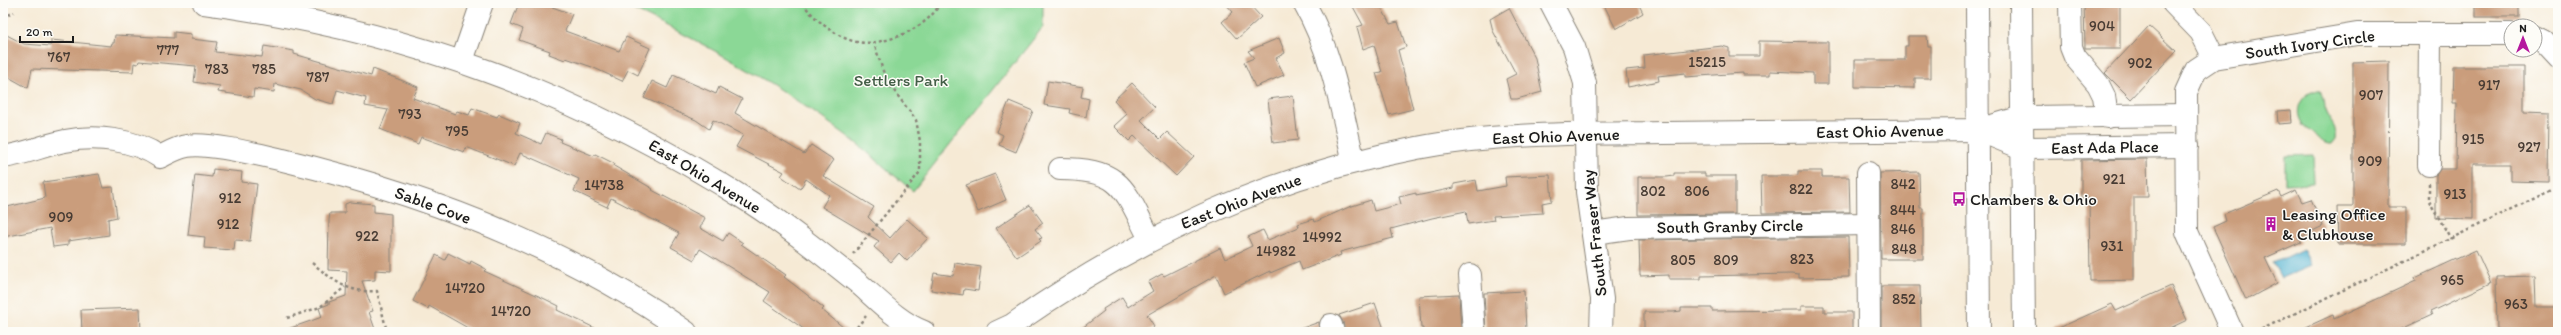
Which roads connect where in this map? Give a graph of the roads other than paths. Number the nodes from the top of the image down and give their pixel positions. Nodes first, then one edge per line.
1 (204, 3) edge
2 (482, 3) edge
3 (1304, 3) edge
4 (1551, 3) edge
5 (1977, 3) edge
6 (2022, 3) edge
7 (2070, 3) edge
8 (2173, 3) edge
9 (253, 6) edge
10 (2430, 34) junction
11 (2503, 34) edge
12 (2543, 41) edge
13 (2558, 57) edge
14 (2214, 58) junction
15 (462, 61) junction
16 (2185, 115) junction
17 (2022, 117) junction
18 (2108, 117) junction
19 (1978, 130) junction
20 (1586, 134) junction
21 (2187, 146) junction
22 (2022, 148) junction
23 (3, 157) edge
24 (1354, 162) junction
25 (2429, 165) road end
26 (1060, 169) dead end
27 (1868, 174) dead end
28 (1868, 224) junction
29 (1593, 234) junction
30 (1150, 239) junction
31 (1470, 275) dead end
32 (686, 332) edge
33 (924, 332) edge
34 (997, 332) edge
35 (1474, 332) edge
36 (1602, 332) edge
37 (1869, 332) edge
38 (1979, 332) edge
39 (2024, 332) edge
40 (2232, 332) edge

1 - 9 street, East Ohio Avenue
2 - 15 street
3 - 24 street
4 - 20 street, South Fraser Way
5 - 19 street
6 - 17 street
7 - 18 street
8 - 14 street
9 - 15 street, East Ohio Avenue
10 - 11 street, South Ivory Circle
10 - 14 street, South Ivory Circle
10 - 25 street
12 - 13 street
14 - 16 street, South Ivory Circle
15 - 33 street, East Ohio Avenue
16 - 18 street, East Ada Place
16 - 21 street, South Ivory Circle
17 - 18 street, East Ada Place
17 - 19 street, East Ohio Avenue
17 - 22 street
19 - 20 street, East Ohio Avenue
19 - 22 street, East Ohio Avenue
19 - 38 street
20 - 24 street, East Ohio Avenue
20 - 29 street, South Fraser Way
21 - 22 street, East Ada Place
21 - 40 street, South Ivory Circle
22 - 39 street
23 - 32 street, Sable Cove
24 - 30 street, East Ohio Avenue
26 - 30 street
27 - 28 street
28 - 29 street, South Granby Circle
28 - 37 street
29 - 36 street, South Fraser Way
30 - 34 street, East Ohio Avenue
31 - 35 street

